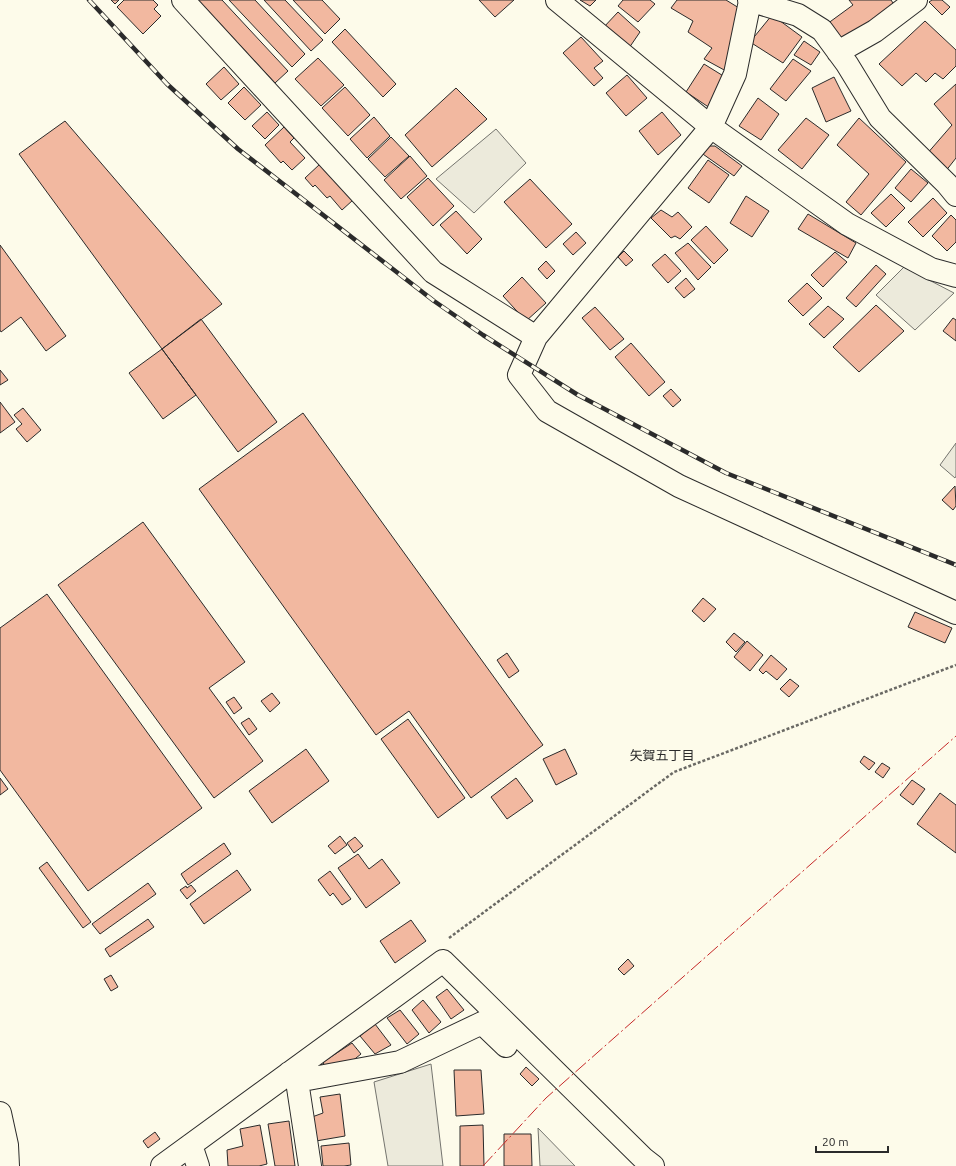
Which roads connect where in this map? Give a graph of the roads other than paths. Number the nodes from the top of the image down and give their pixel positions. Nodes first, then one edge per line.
1 (183, 0) edge
2 (557, 0) edge
3 (749, 0) edge
4 (916, 0) edge
5 (838, 52) junction
6 (711, 127) junction
7 (953, 184) edge
8 (956, 276) edge
9 (536, 337) junction
10 (956, 613) edge
11 (506, 1046) dead end
12 (293, 1077) junction
13 (0, 1113) edge
14 (191, 1145) junction
15 (646, 1164) edge
16 (8, 1166) edge
17 (162, 1166) edge
18 (198, 1166) edge
19 (310, 1166) edge

1 - 9 main road
2 - 6 main road
3 - 5 main road
3 - 6 main road
4 - 5 main road
5 - 7 main road
6 - 8 main road
6 - 9 main road
9 - 10 main road
11 - 12 main road
12 - 14 main road
12 - 15 main road
12 - 19 main road
13 - 16 main road
14 - 17 main road
14 - 18 main road

